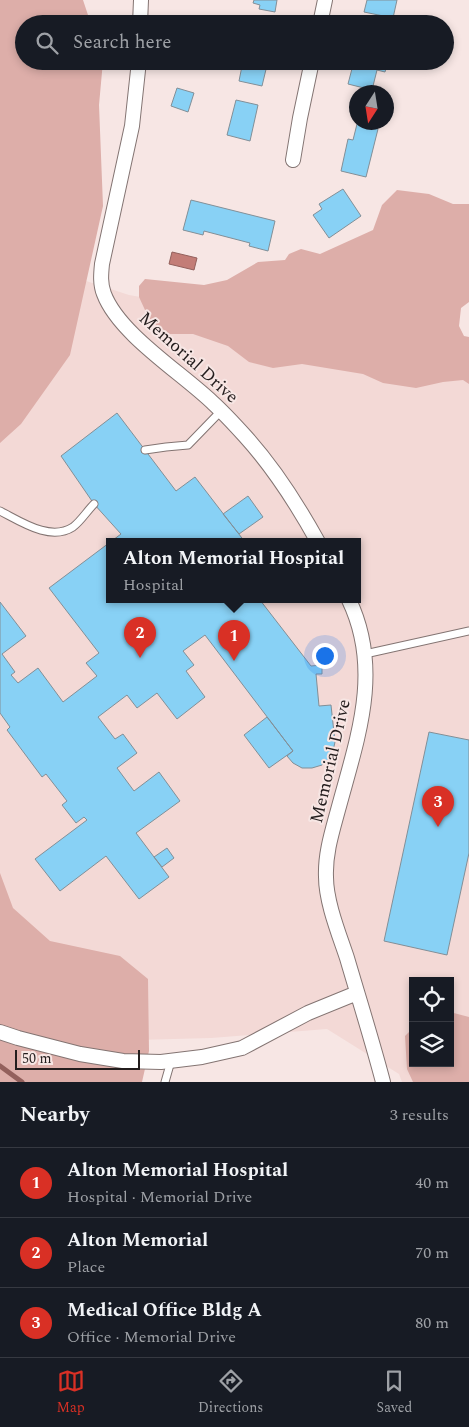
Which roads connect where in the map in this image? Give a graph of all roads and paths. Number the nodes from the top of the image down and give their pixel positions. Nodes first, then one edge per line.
1 (141, 0) edge
2 (325, 0) edge
3 (140, 15) edge
4 (322, 15) edge
5 (138, 70) edge
6 (310, 70) edge
7 (294, 160) dead end
8 (222, 411) junction
9 (145, 450) dead end
10 (94, 504) dead end
11 (0, 511) edge
12 (316, 538) edge
13 (350, 603) edge
14 (469, 631) edge
15 (366, 654) junction
16 (357, 993) junction
17 (0, 1032) edge
18 (171, 1061) junction
19 (165, 1082) edge
20 (383, 1082) edge

1 - 3 street
2 - 4 street
5 - 8 street, Memorial Drive
6 - 7 street
8 - 9 lane
8 - 12 street, Memorial Drive
10 - 11 lane
13 - 15 street, Memorial Drive
14 - 15 lane
15 - 16 street, Memorial Drive
16 - 18 street
16 - 20 street, Memorial Drive
17 - 18 street
18 - 19 lane

